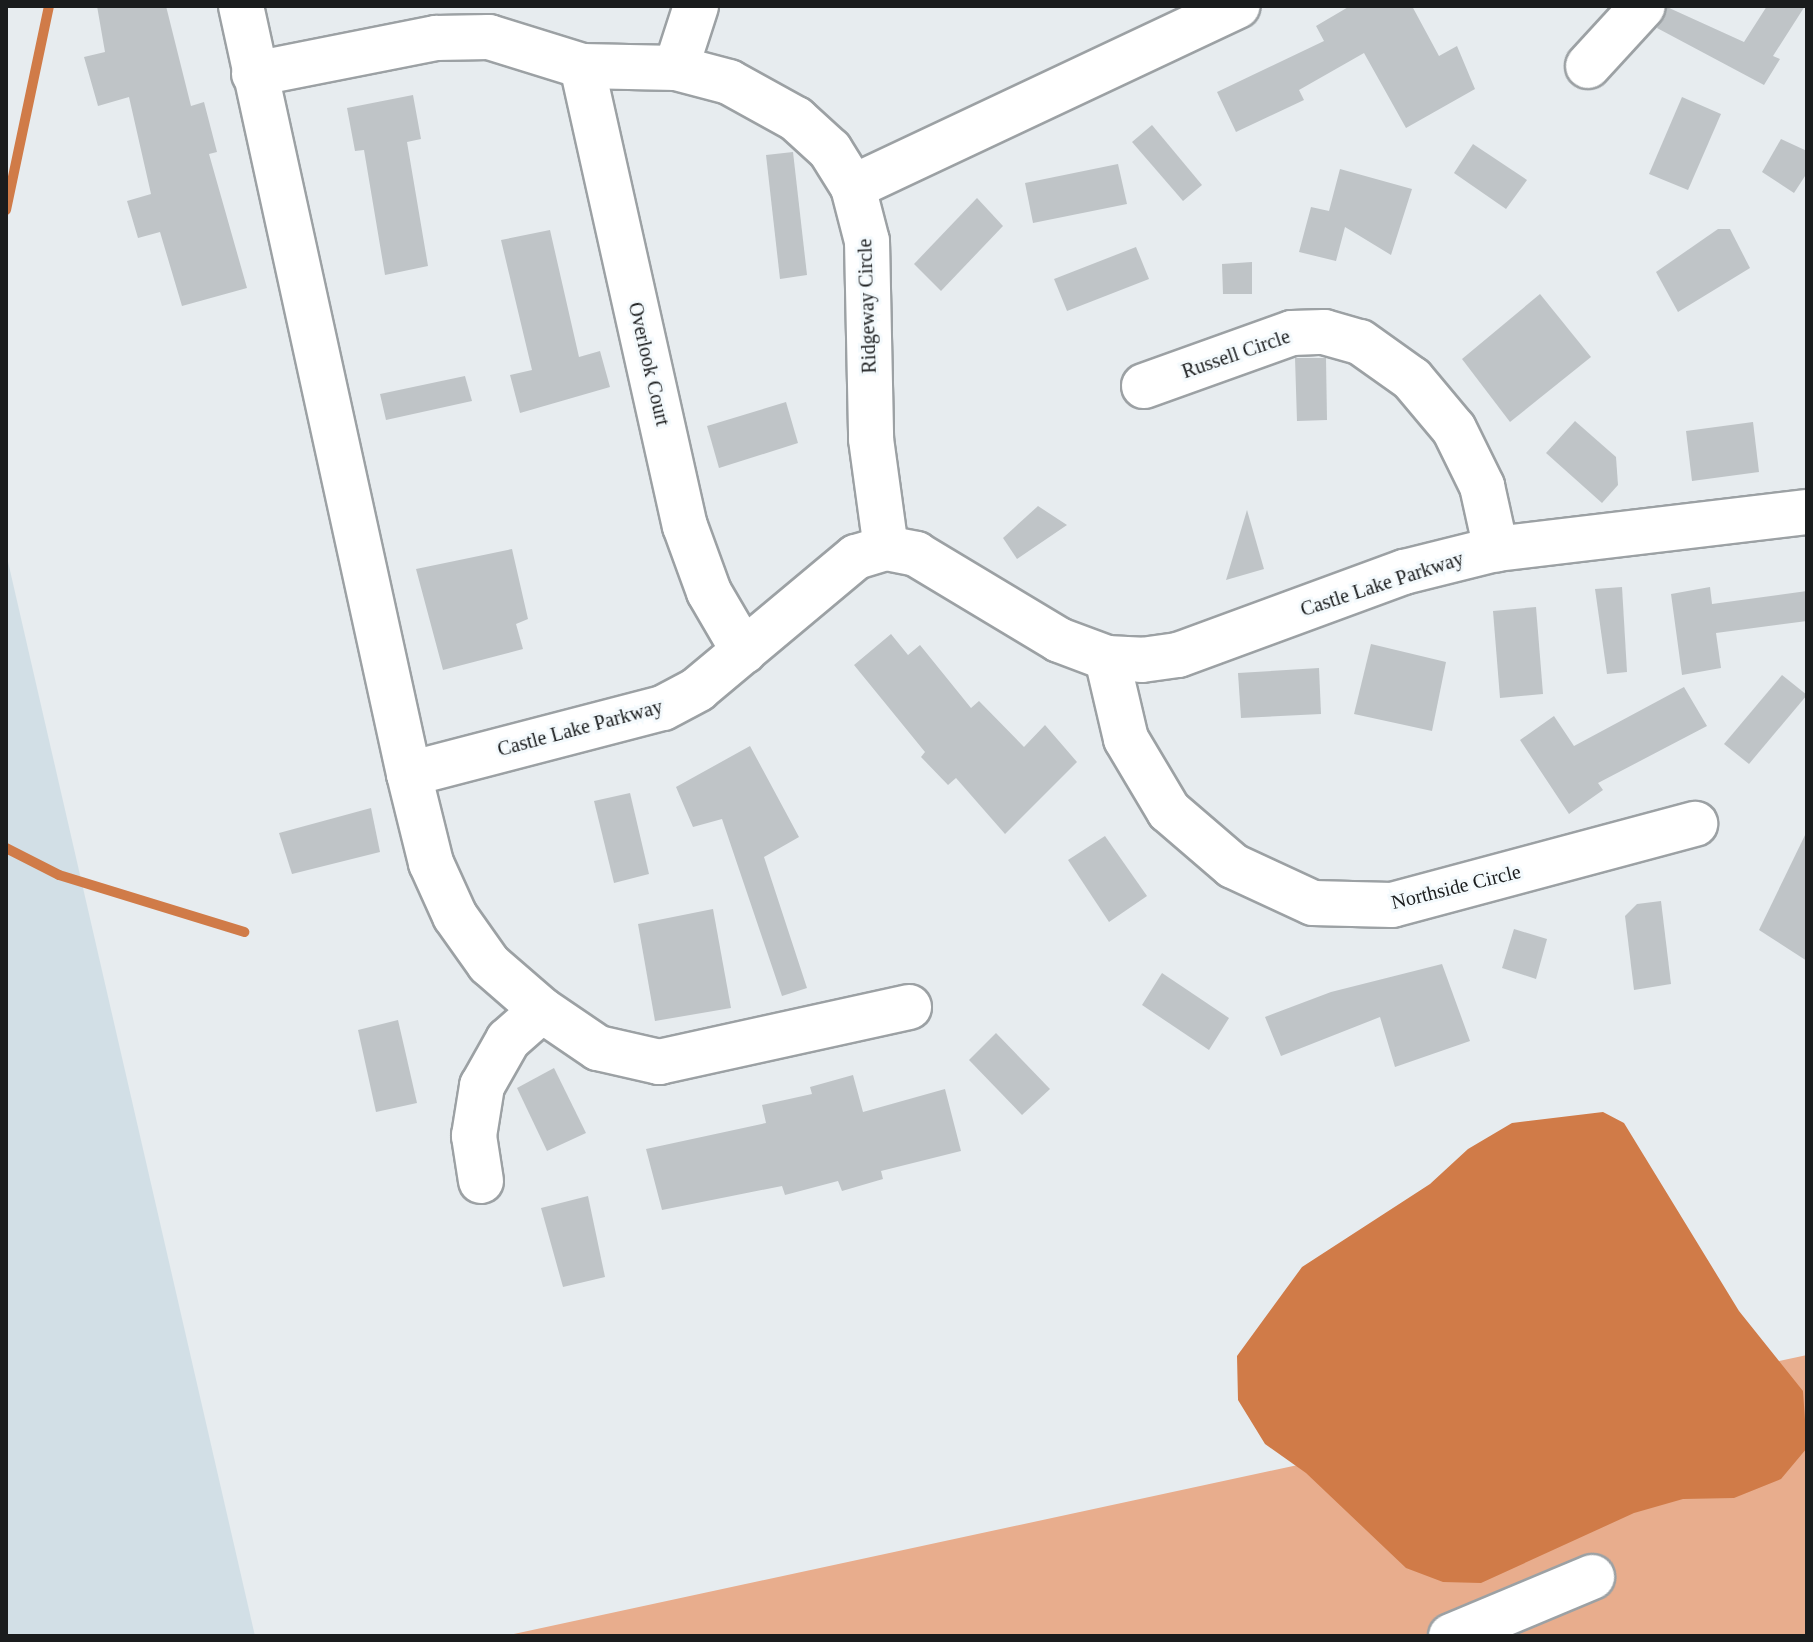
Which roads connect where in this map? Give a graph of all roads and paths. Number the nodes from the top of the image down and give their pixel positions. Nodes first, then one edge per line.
1 (241, 6) edge
2 (696, 6) edge
3 (1237, 6) edge
4 (1643, 6) edge
5 (485, 22) edge
6 (582, 66) junction
7 (1588, 66) dead end
8 (676, 68) junction
9 (254, 74) junction
10 (853, 187) junction
11 (1144, 386) dead end
12 (1807, 512) edge
13 (886, 548) junction
14 (1496, 549) junction
15 (744, 652) junction
16 (1107, 658) junction
17 (409, 774) junction
18 (1695, 824) dead end
19 (909, 1007) dead end
20 (542, 1010) junction
21 (481, 1181) dead end
22 (1592, 1577) dead end
23 (1451, 1636) edge

1 - 9 street
2 - 8 street
3 - 10 street
4 - 7 street
5 - 6 street, Ridgeway Circle
5 - 9 street, Ridgeway Circle
6 - 8 street, Ridgeway Circle
6 - 15 street, Overlook Court
8 - 10 street, Ridgeway Circle
9 - 17 street
10 - 13 street, Ridgeway Circle
11 - 14 street, Russell Circle
12 - 14 street, Castle Lake Parkway
13 - 15 street, Castle Lake Parkway
13 - 16 street
14 - 16 street, Castle Lake Parkway
15 - 17 street, Castle Lake Parkway
16 - 18 street, Northside Circle
17 - 20 street
19 - 20 street
20 - 21 street
22 - 23 street

